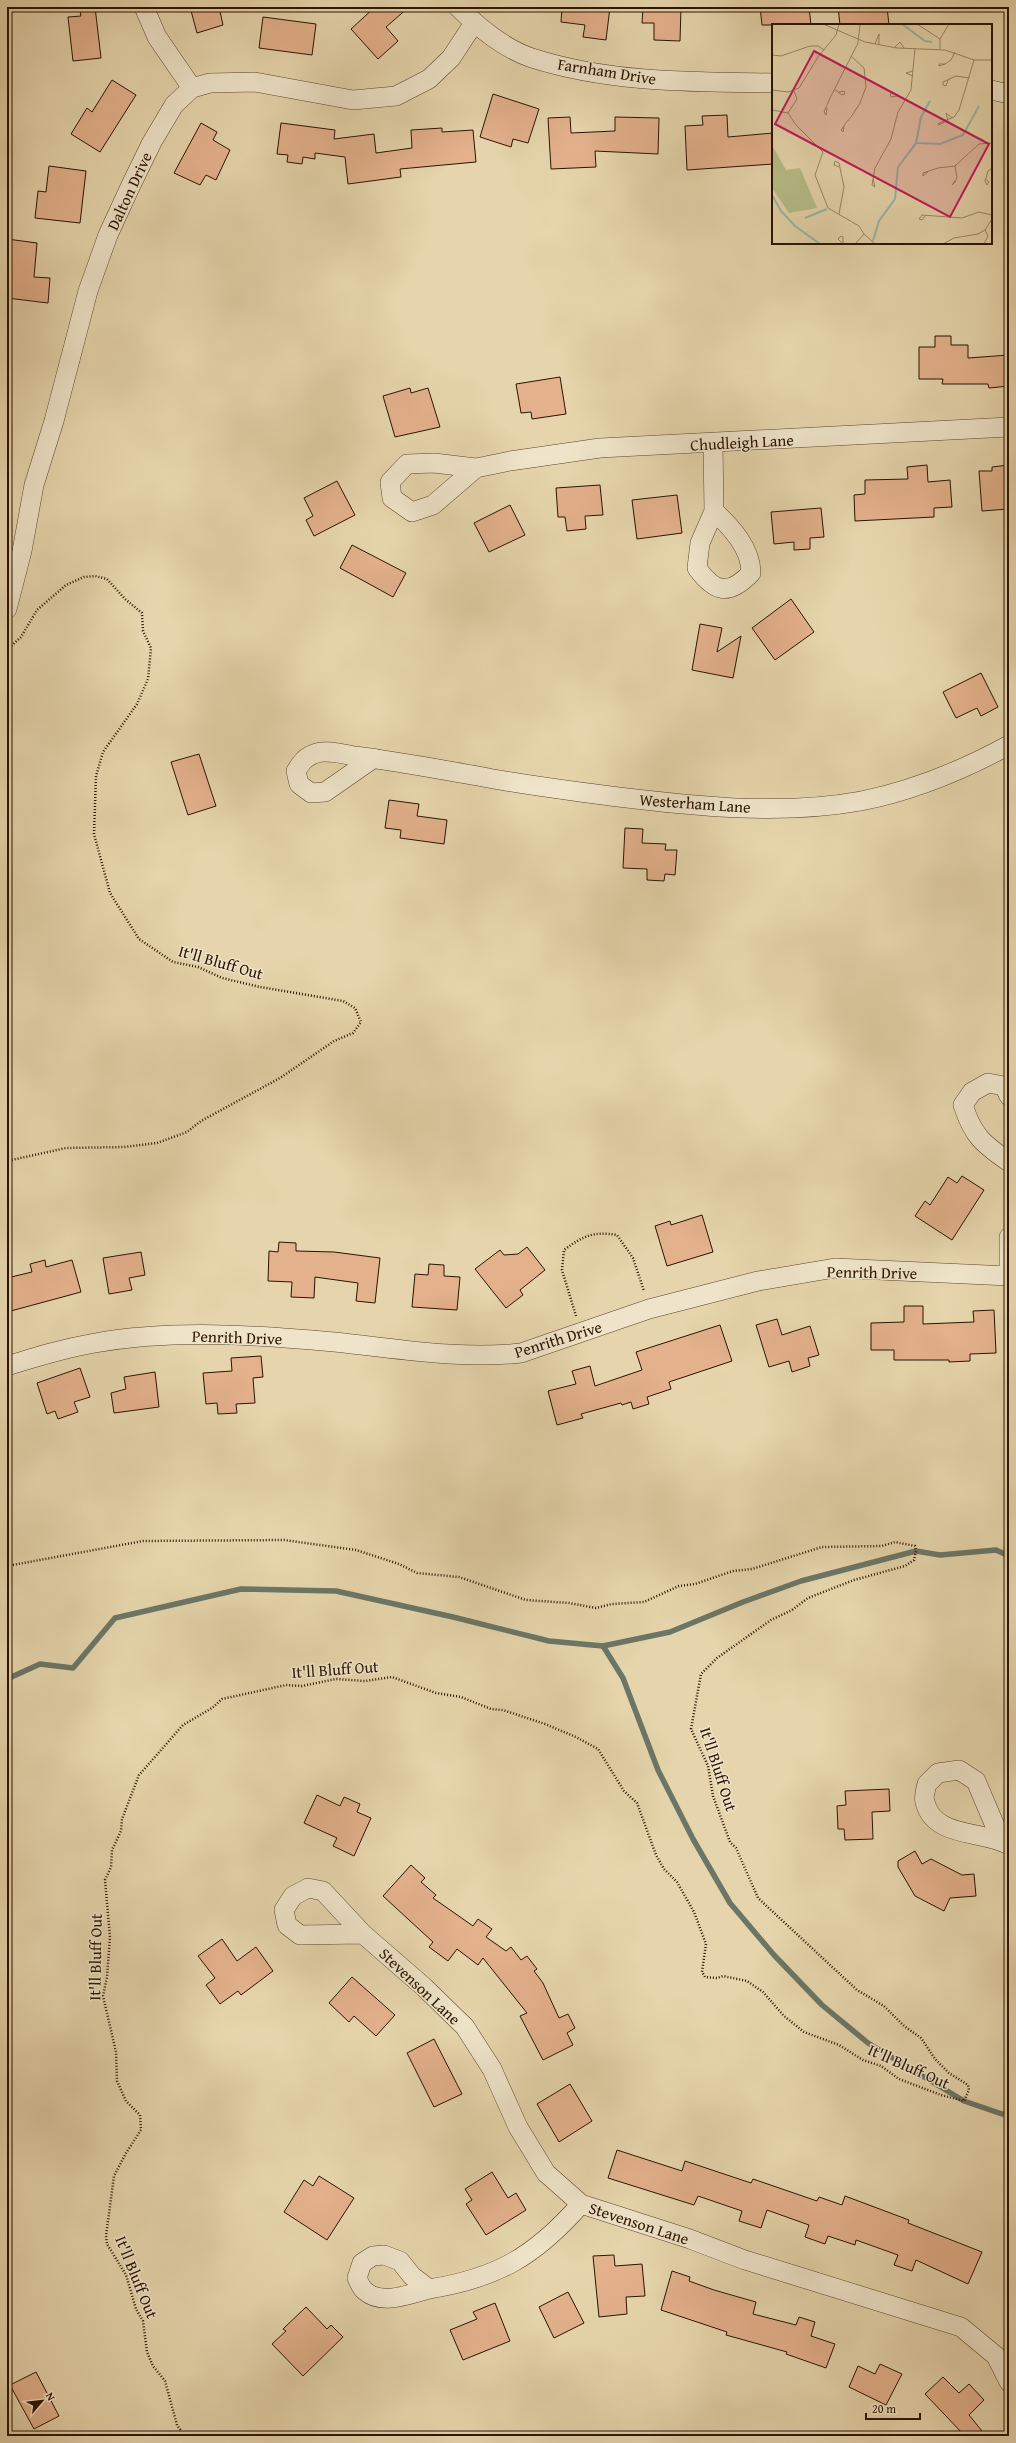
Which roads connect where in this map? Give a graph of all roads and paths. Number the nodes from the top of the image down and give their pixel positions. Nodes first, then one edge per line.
1 (144, 7) edge
2 (458, 7) edge
3 (474, 23) junction
4 (772, 83) edge
5 (192, 88) junction
6 (992, 90) edge
7 (1009, 94) edge
8 (1009, 427) edge
9 (713, 444) junction
10 (476, 468) dead end
11 (714, 511) dead end
12 (7, 609) edge
13 (7, 650) edge
14 (1009, 745) edge
15 (374, 758) dead end
16 (1009, 1096) edge
17 (7, 1161) edge
18 (1009, 1162) edge
19 (1009, 1237) edge
20 (1009, 1276) edge
21 (649, 1309) junction
22 (582, 1333) junction
23 (7, 1366) edge
24 (7, 1566) edge
25 (363, 1934) dead end
26 (581, 2204) junction
27 (429, 2289) dead end
28 (1009, 2382) edge
29 (185, 2436) edge

1 - 5 street
2 - 3 street, Farnham Drive
3 - 4 street, Farnham Drive
3 - 5 street
5 - 12 street, Dalton Drive
6 - 7 street
8 - 9 street, Chudleigh Lane
9 - 10 street, Chudleigh Lane
9 - 11 street
13 - 17 path, It'll Bluff Out
14 - 15 street, Westerham Lane
16 - 18 street
19 - 20 street
20 - 21 street, Penrith Drive
21 - 22 street, Penrith Drive
21 - 22 path
22 - 23 street, Penrith Drive
24 - 29 path, It'll Bluff Out
25 - 26 street, Stevenson Lane
26 - 27 street
26 - 28 street, Stevenson Lane

